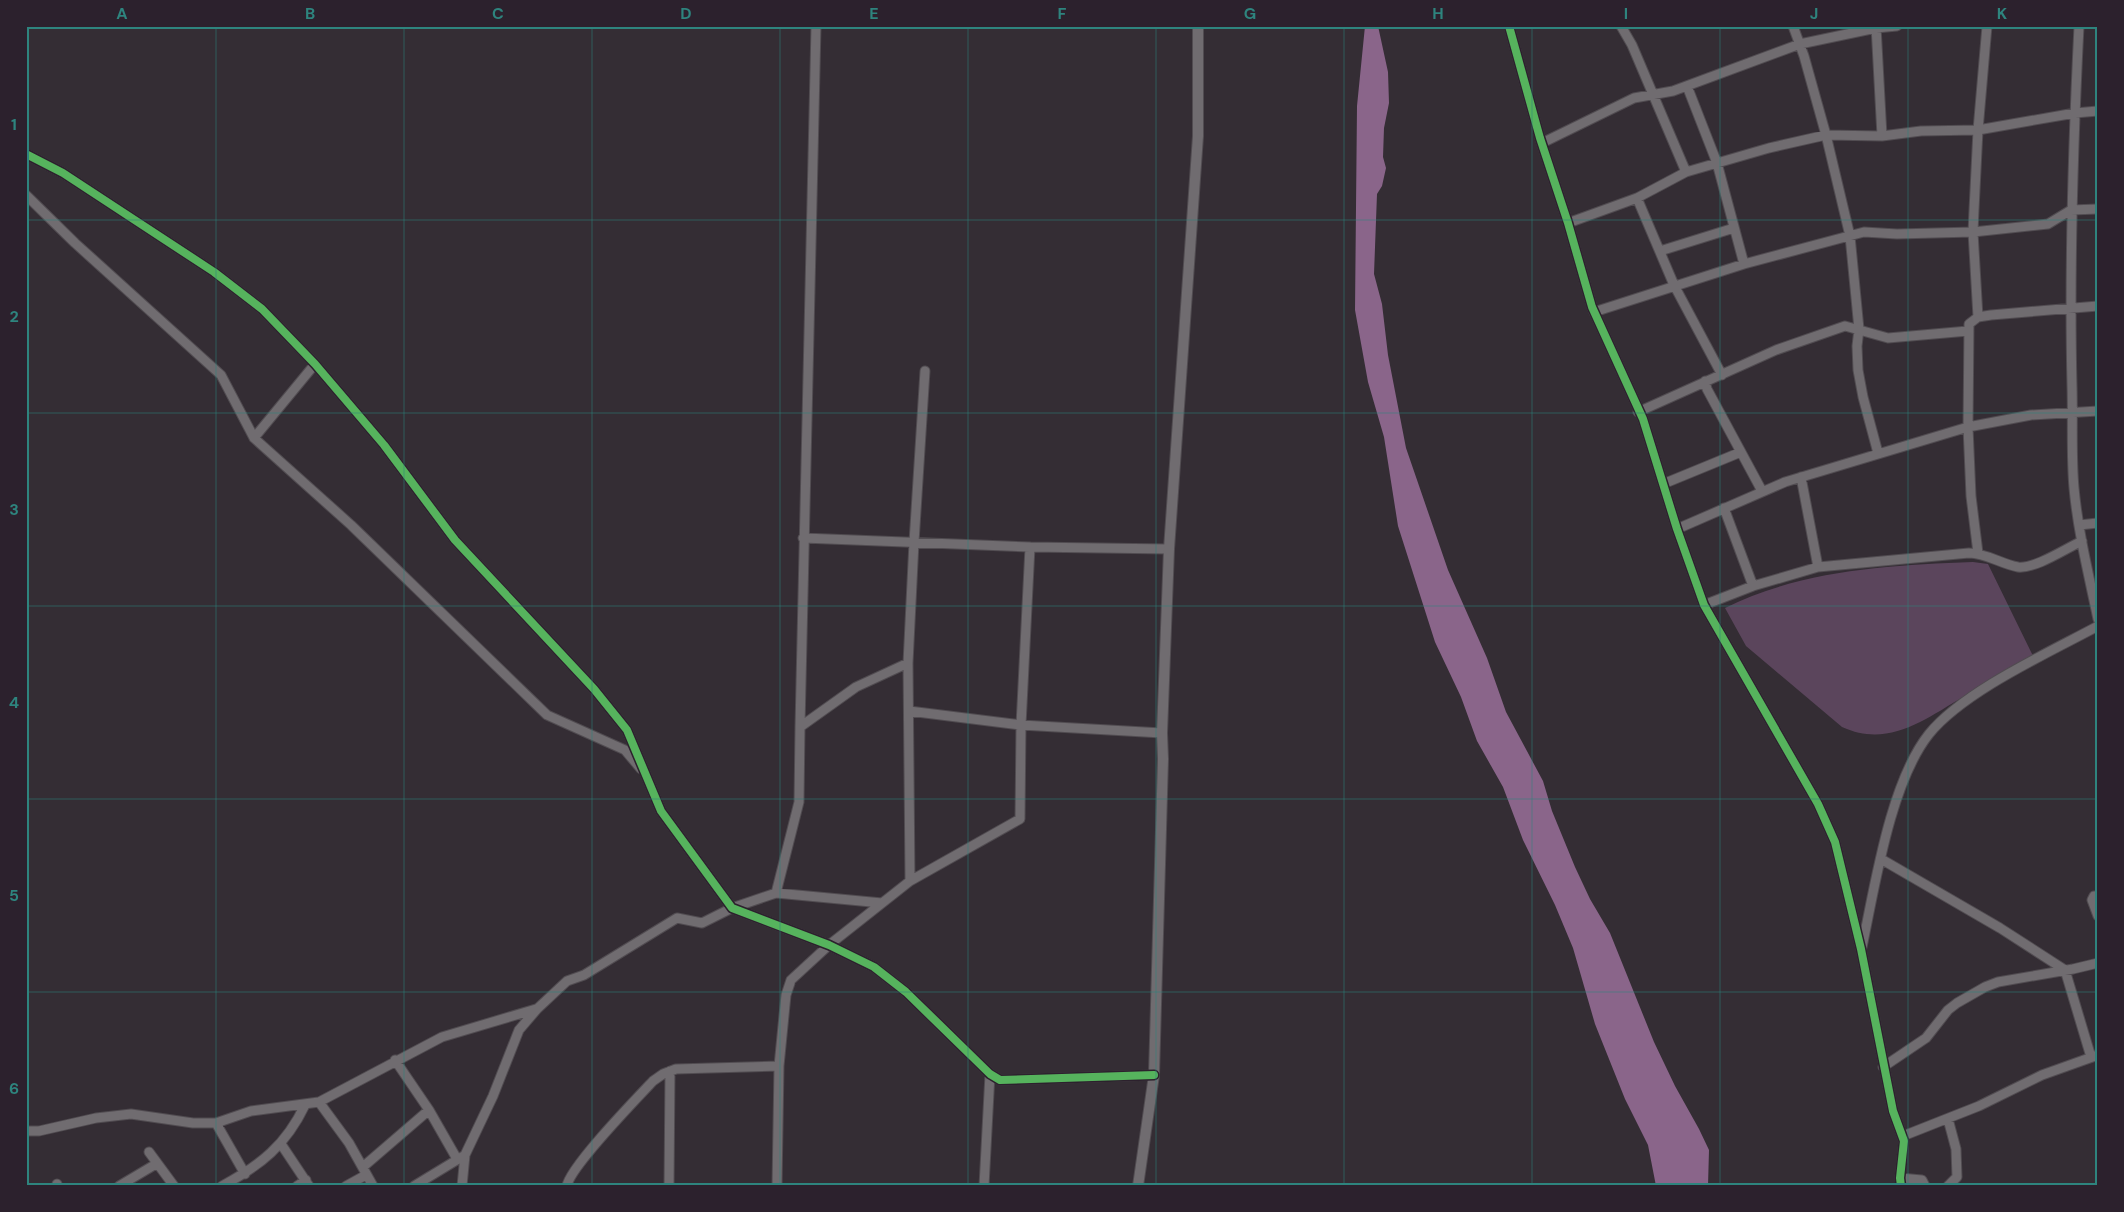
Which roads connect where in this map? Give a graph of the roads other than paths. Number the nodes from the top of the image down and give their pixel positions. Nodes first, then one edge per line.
1 (816, 26) edge
2 (1198, 26) edge
3 (1509, 26) edge
4 (1621, 26) edge
5 (1794, 26) edge
6 (1896, 26) edge
7 (1986, 26) edge
8 (2080, 26) edge
9 (1876, 27) edge
10 (1800, 44) junction
11 (1687, 86) junction
12 (1652, 95) junction
13 (2098, 111) edge
14 (2075, 113) junction
15 (1978, 130) junction
16 (1826, 135) junction
17 (1882, 136) junction
18 (1542, 143) junction
19 (26, 154) edge
20 (1717, 163) junction
21 (1686, 172) junction
22 (26, 195) edge
23 (1637, 198) junction
24 (2098, 209) edge
25 (2071, 210) junction
26 (1568, 223) junction
27 (1734, 228) junction
28 (1973, 232) junction
29 (1850, 236) junction
30 (1660, 251) junction
31 (1744, 264) junction
32 (1674, 285) junction
33 (2098, 306) edge
34 (2070, 307) junction
35 (1594, 312) junction
36 (1978, 317) junction
37 (1859, 329) junction
38 (1968, 331) junction
39 (315, 364) junction
40 (925, 371) dead end
41 (1722, 375) junction
42 (1706, 382) junction
43 (2098, 411) edge
44 (1638, 412) junction
45 (2072, 412) junction
46 (1968, 427) junction
47 (254, 438) junction
48 (1741, 452) junction
49 (1878, 453) junction
50 (1801, 477) junction
51 (1663, 484) junction
52 (1762, 491) junction
53 (1724, 508) junction
54 (2098, 523) edge
55 (2079, 525) junction
56 (1677, 528) junction
57 (803, 538) junction
58 (914, 542) junction
59 (2082, 542) junction
60 (1030, 547) junction
61 (1169, 549) junction
62 (1978, 553) junction
63 (1818, 566) junction
64 (1753, 586) junction
65 (1704, 605) junction
66 (2098, 619) edge
67 (2098, 626) edge
68 (908, 663) junction
69 (909, 711) junction
70 (1021, 725) junction
71 (800, 727) junction
72 (1162, 733) junction
73 (647, 778) junction
74 (1881, 859) junction
75 (910, 881) junction
76 (776, 893) junction
77 (2098, 896) edge
78 (882, 903) junction
79 (732, 908) junction
80 (2098, 916) edge
81 (829, 945) junction
82 (1861, 950) junction
83 (2098, 963) edge
84 (2065, 970) junction
85 (537, 1009) junction
86 (2094, 1056) edge
87 (395, 1060) junction
88 (779, 1066) junction
89 (1883, 1067) junction
90 (670, 1070) junction
91 (990, 1074) junction
92 (1154, 1075) junction
93 (318, 1102) junction
94 (305, 1105) junction
95 (429, 1110) junction
96 (1948, 1119) junction
97 (216, 1123) junction
98 (26, 1131) edge
99 (1903, 1136) junction
100 (281, 1144) junction
101 (149, 1152) dead end
102 (461, 1157) junction
103 (156, 1164) junction
104 (365, 1170) junction
105 (245, 1174) junction
106 (1900, 1182) edge
107 (308, 1183) edge
108 (172, 1185) edge
109 (119, 1186) edge
110 (222, 1186) edge
111 (297, 1186) edge
112 (346, 1186) edge
113 (373, 1186) edge
114 (414, 1186) edge
115 (462, 1186) edge
116 (567, 1186) edge
117 (669, 1186) edge
118 (777, 1186) edge
119 (984, 1186) edge
120 (1138, 1186) edge
121 (1926, 1186) edge
122 (1948, 1186) edge

1 - 57 street
2 - 61 street
3 - 18 street
4 - 12 street
5 - 10 street
6 - 9 street
7 - 15 street
8 - 14 street
9 - 10 street
9 - 17 street
10 - 11 street
10 - 16 street
11 - 12 street
11 - 20 street
12 - 18 street
12 - 21 street
13 - 14 street
14 - 15 street
14 - 25 street
15 - 17 street
15 - 28 street
16 - 17 street
16 - 20 street
16 - 29 street
18 - 26 street
19 - 39 street
20 - 21 street
20 - 27 street
21 - 23 street
22 - 47 street
23 - 26 street
23 - 30 street
24 - 25 street
25 - 28 street
25 - 34 street
26 - 35 street
27 - 30 street
27 - 31 street
28 - 29 street
28 - 36 street
29 - 31 street
29 - 37 street
30 - 32 street
31 - 32 street
32 - 35 street
32 - 41 street
33 - 34 street
34 - 36 street
34 - 45 street
35 - 44 street
36 - 38 street
37 - 38 street
37 - 41 street
37 - 49 street
38 - 46 street
39 - 47 street
39 - 73 street
40 - 58 street
41 - 42 street
42 - 44 street
42 - 48 street
43 - 45 street
44 - 51 street
45 - 46 street
45 - 55 street
46 - 49 street
46 - 62 street
47 - 73 street
48 - 51 street
48 - 52 street
49 - 50 street
50 - 52 street
50 - 63 street
51 - 56 street
52 - 53 street
53 - 56 street
53 - 64 street
54 - 55 street
55 - 59 street
56 - 65 street
57 - 58 street
57 - 71 street
58 - 60 street
58 - 68 street
59 - 62 street
59 - 66 street
60 - 61 street
60 - 70 street
61 - 72 street
62 - 63 street
63 - 64 street
64 - 65 street
65 - 82 street
67 - 74 street
68 - 69 street
68 - 71 street
69 - 70 street
69 - 75 street
70 - 72 street
70 - 75 street
71 - 76 street
72 - 92 street
73 - 79 street
74 - 82 street
74 - 84 street
75 - 78 street
76 - 78 street
76 - 79 street
77 - 80 street
78 - 81 street
79 - 81 street
79 - 85 street
81 - 88 street
81 - 91 street
82 - 89 street
83 - 84 street
84 - 86 street
84 - 89 street
85 - 87 street
85 - 102 street
86 - 96 street
87 - 93 street
87 - 95 street
88 - 90 street
88 - 118 street
89 - 99 street
90 - 116 street
90 - 117 street
91 - 92 street
91 - 119 street
92 - 120 street
93 - 94 street
93 - 104 street
94 - 97 street
94 - 100 street
95 - 102 street
95 - 104 street
96 - 99 street
96 - 122 street
97 - 98 street
97 - 105 street
99 - 106 street
100 - 105 street
100 - 107 street
101 - 103 street
102 - 114 street
102 - 115 street
103 - 108 street
103 - 109 street
104 - 112 street
104 - 113 street
105 - 110 street
106 - 121 street
107 - 111 street

